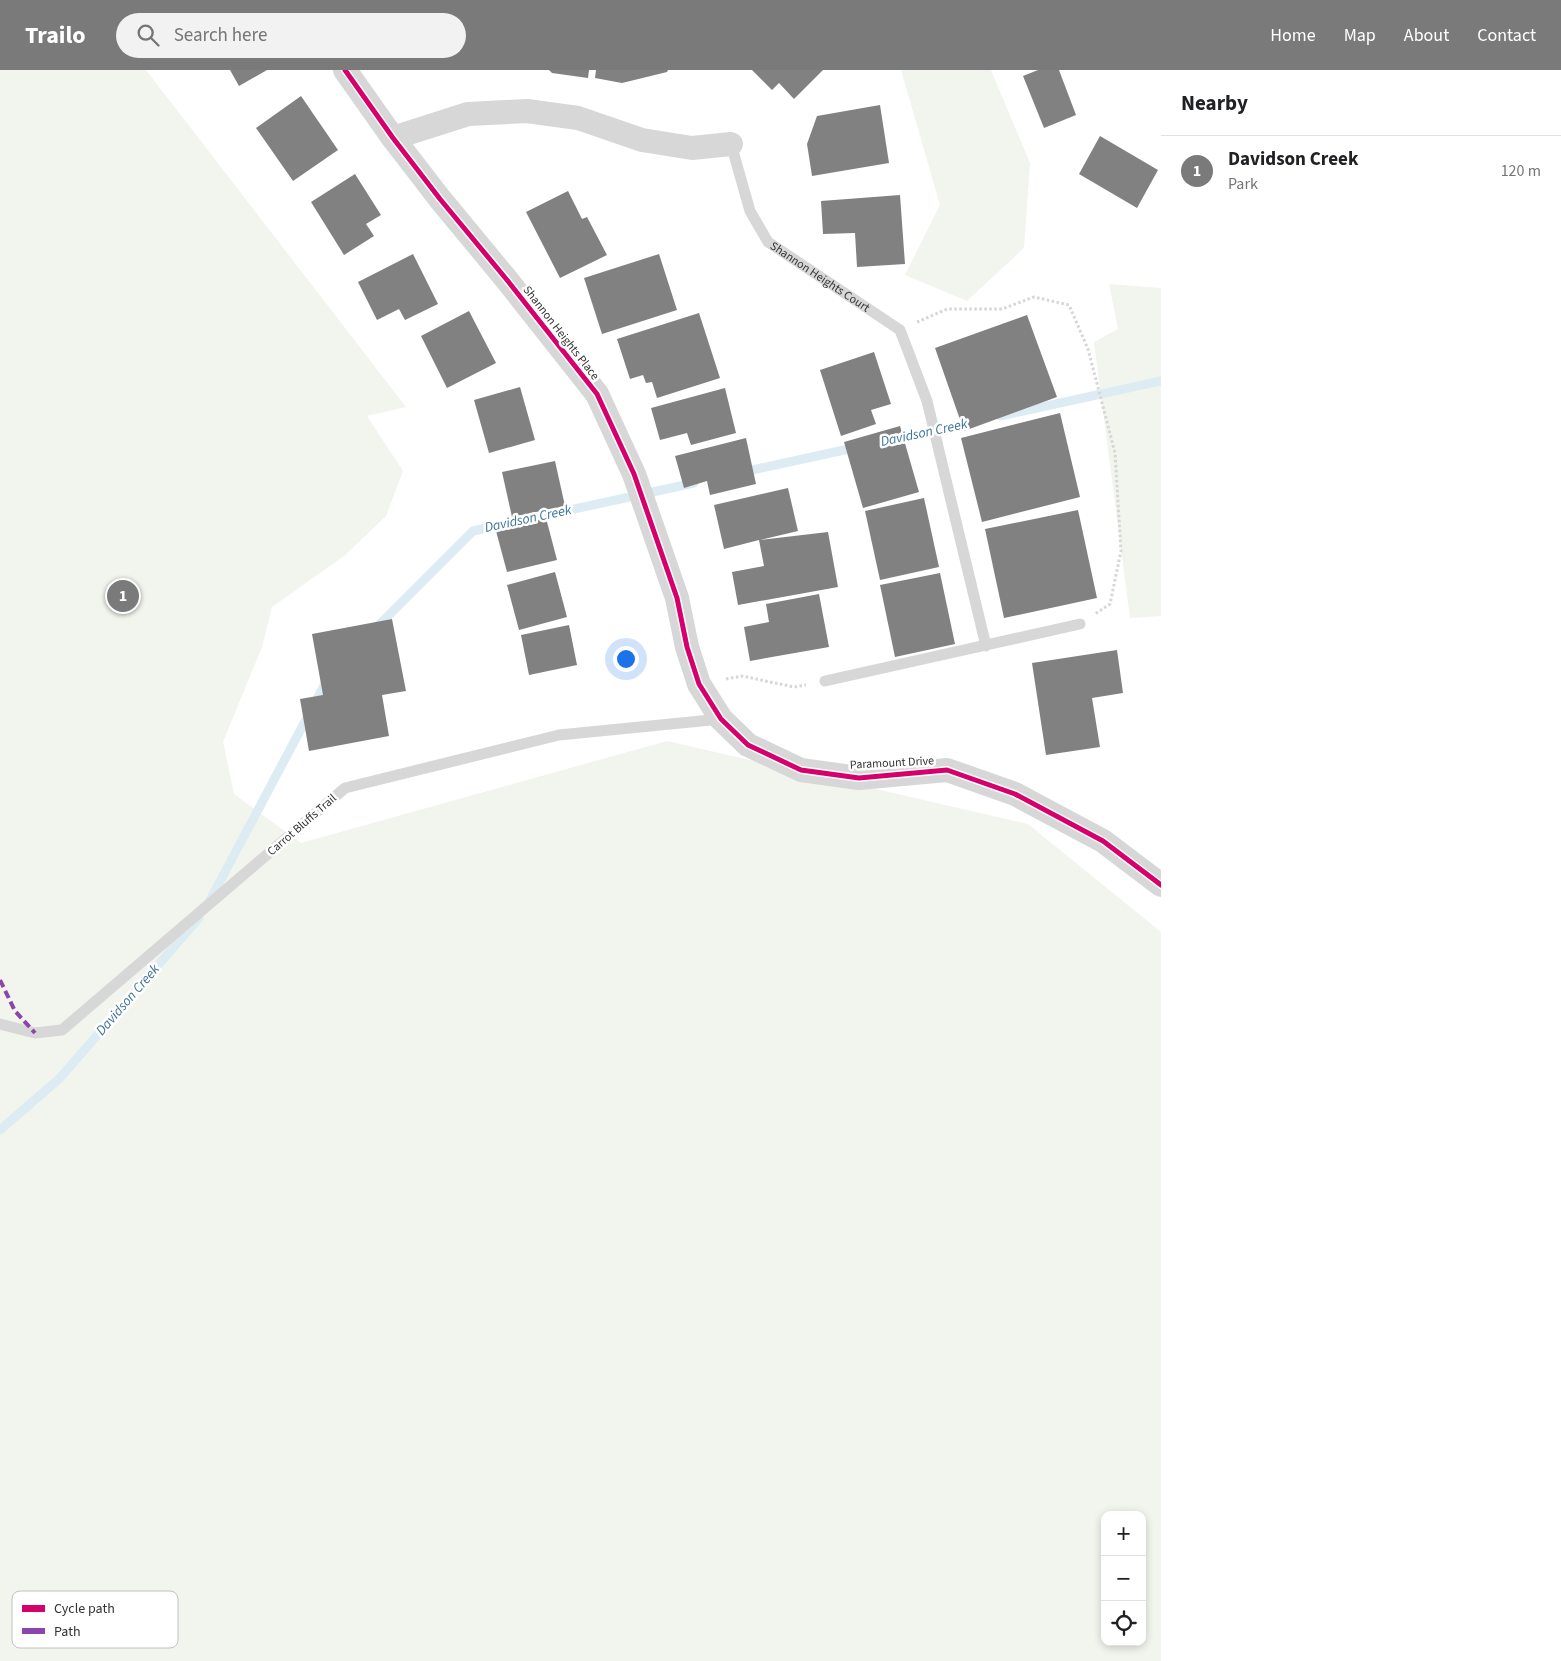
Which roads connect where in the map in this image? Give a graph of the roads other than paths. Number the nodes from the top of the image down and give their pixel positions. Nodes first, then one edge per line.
1 (345, 70) edge
2 (393, 138) junction
3 (732, 144) joint
4 (1080, 624) road end
5 (986, 646) junction
6 (686, 647) joint
7 (825, 681) dead end
8 (721, 719) junction
9 (1161, 885) edge
10 (0, 1024) edge

1 - 2 street, Shannon Heights Place
2 - 3 street, Shannon Heights Court
2 - 6 street, Shannon Heights Place
3 - 5 lane, Shannon Heights Court
4 - 5 lane
5 - 7 lane
6 - 8 street, Paramount Drive
8 - 9 street, Paramount Drive
8 - 10 lane, Carrot Bluffs Trail

